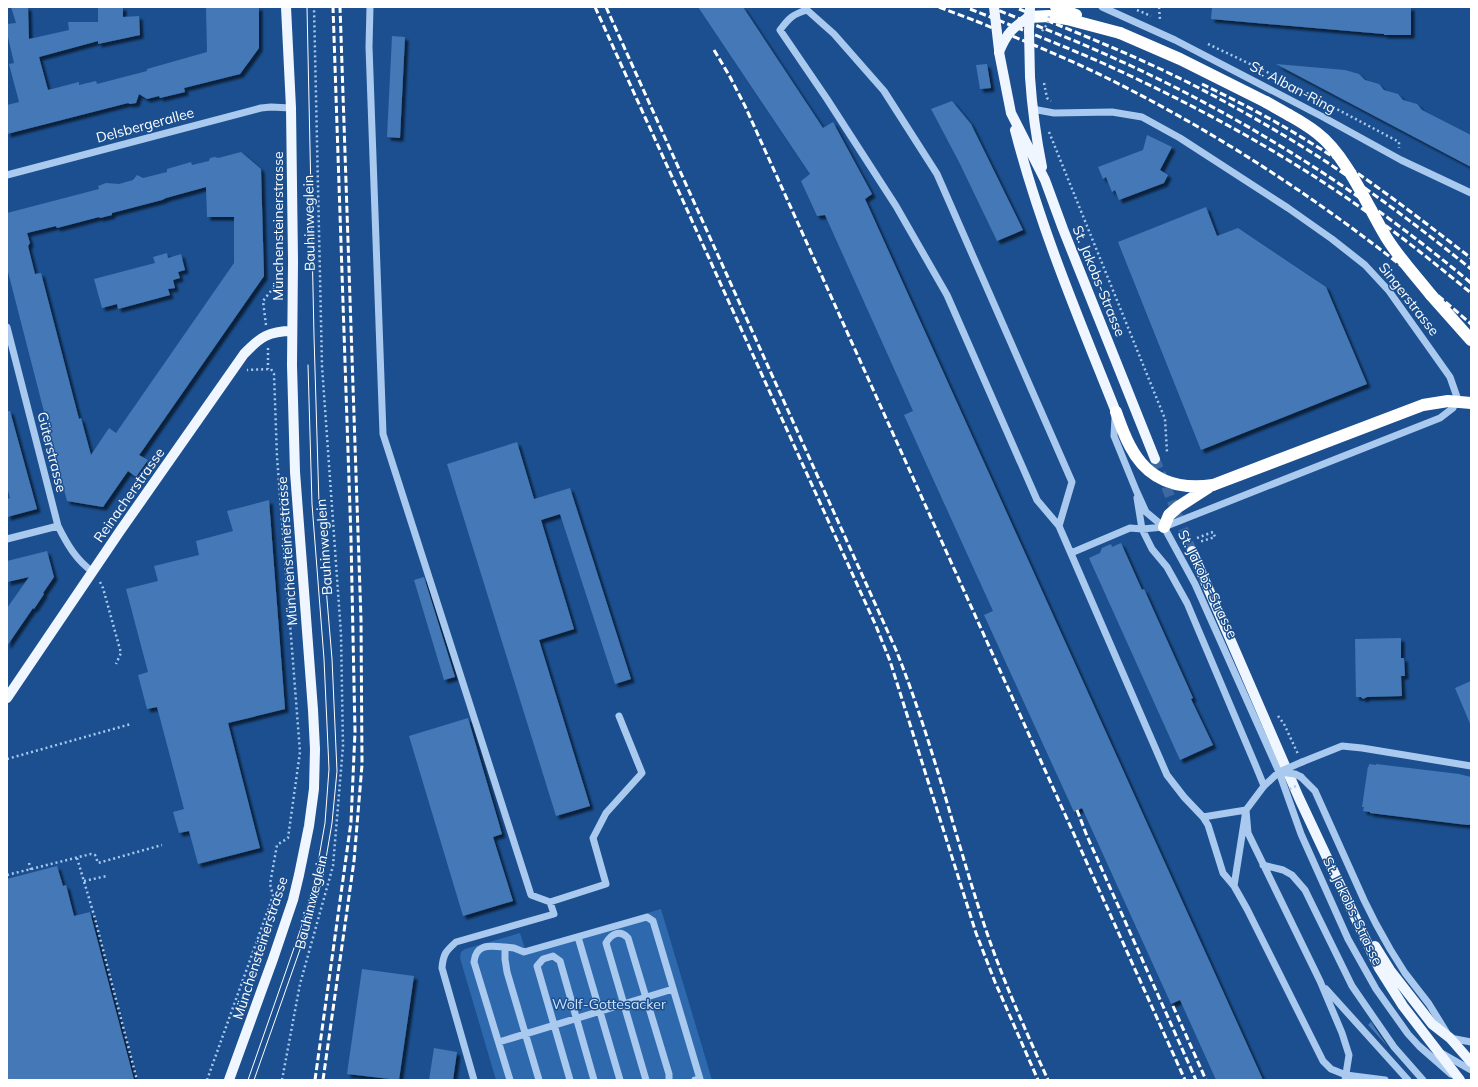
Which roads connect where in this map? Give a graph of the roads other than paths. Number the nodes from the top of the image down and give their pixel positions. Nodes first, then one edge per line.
1 (286, 7) edge
2 (370, 7) edge
3 (994, 7) edge
4 (1069, 7) edge
5 (1102, 7) edge
6 (1030, 11) edge
7 (1052, 11) edge
8 (1120, 33) junction
9 (999, 52) junction
10 (290, 108) junction
11 (1032, 109) junction
12 (1011, 113) junction
13 (7, 175) edge
14 (1045, 180) junction
15 (1471, 193) edge
16 (7, 327) edge
17 (292, 331) junction
18 (1471, 340) edge
19 (1457, 397) junction
20 (1471, 399) edge
21 (1471, 403) edge
22 (1116, 412) junction
23 (1155, 459) tunnel mouth
24 (1214, 485) junction
25 (1136, 490) junction
26 (58, 526) junction
27 (1059, 526) junction
28 (1164, 527) junction
29 (1142, 529) junction
30 (7, 539) edge
31 (1192, 550) tunnel mouth
32 (1071, 554) junction
33 (93, 572) junction
34 (7, 698) edge
35 (619, 716) dead end
36 (1471, 766) edge
37 (1279, 772) junction
38 (1264, 786) junction
39 (1246, 810) junction
40 (1203, 817) junction
41 (1263, 864) junction
42 (1234, 886) junction
43 (550, 902) junction
44 (1352, 911) junction
45 (578, 937) junction
46 (505, 947) junction
47 (1320, 981) junction
48 (673, 989) junction
49 (645, 998) junction
50 (624, 1005) junction
51 (600, 1012) junction
52 (576, 1019) junction
53 (554, 1026) junction
54 (526, 1034) junction
55 (1450, 1038) junction
56 (498, 1042) junction
57 (1471, 1042) edge
58 (1438, 1051) junction
59 (1471, 1062) edge
60 (1471, 1070) edge
61 (1345, 1077) edge
62 (229, 1080) edge
63 (474, 1080) edge
64 (510, 1080) edge
65 (539, 1080) edge
66 (570, 1080) edge
67 (594, 1080) edge
68 (620, 1080) edge
69 (646, 1080) edge
70 (669, 1080) edge
71 (695, 1080) edge
72 (1385, 1080) edge
73 (1408, 1080) edge
74 (1423, 1080) edge
75 (1460, 1080) edge

1 - 10 main road, Münchensteinerstrasse
2 - 43 street
3 - 9 main road, St. Jakobs-Strasse, bridge
4 - 8 highway
5 - 15 street, St. Alban-Ring
6 - 7 highway
6 - 9 main road, bridge
6 - 11 main road, St. Jakobs-Strasse, bridge
7 - 8 highway
8 - 18 highway, bridge
9 - 12 main road, St. Jakobs-Strasse
10 - 13 street, Delsbergerallee
10 - 17 main road, Münchensteinerstrasse
11 - 14 main road, St. Jakobs-Strasse
11 - 19 street, Singerstrasse
12 - 14 main road, St. Jakobs-Strasse
12 - 22 main road
14 - 23 main road, St. Jakobs-Strasse
16 - 26 street, Güterstrasse
17 - 33 main road, Reinacherstrasse
17 - 62 main road, Münchensteinerstrasse
19 - 20 street
19 - 28 street
21 - 24 highway, bridge
22 - 24 highway
22 - 25 street, St. Jakobs-Strasse
24 - 28 highway
25 - 28 street, St. Jakobs-Strasse
25 - 29 street
26 - 30 street
26 - 33 street, Güterstrasse
27 - 27 street
27 - 32 street
28 - 29 street
28 - 37 street, St. Jakobs-Strasse
29 - 32 street
29 - 38 street
31 - 44 main road, St. Jakobs-Strasse
32 - 40 street
33 - 34 main road, Reinacherstrasse
35 - 43 street
36 - 37 street, bridge
37 - 38 street
37 - 55 street, St. Jakobs-Strasse, bridge
37 - 75 street, St. Jakobs-Strasse
38 - 39 street
39 - 40 street
39 - 41 street
39 - 42 street
40 - 42 street
41 - 47 street
41 - 74 street
42 - 61 street
43 - 63 street
44 - 55 main road, St. Jakobs-Strasse
44 - 58 main road, St. Jakobs-Strasse
45 - 46 street
45 - 48 street
45 - 51 street
46 - 54 street
46 - 56 street
47 - 61 street
47 - 73 street
48 - 49 street
48 - 71 street
49 - 50 street
49 - 50 street
49 - 70 street
50 - 51 street
50 - 69 street
51 - 52 street
51 - 68 street
52 - 53 street
52 - 53 street
52 - 67 street
53 - 54 street
53 - 66 street
54 - 56 street
54 - 65 street
55 - 57 street
55 - 59 main road, St. Jakobs-Strasse
56 - 64 street
58 - 60 street, St. Jakobs-Strasse
58 - 75 main road, St. Jakobs-Strasse
61 - 72 street

